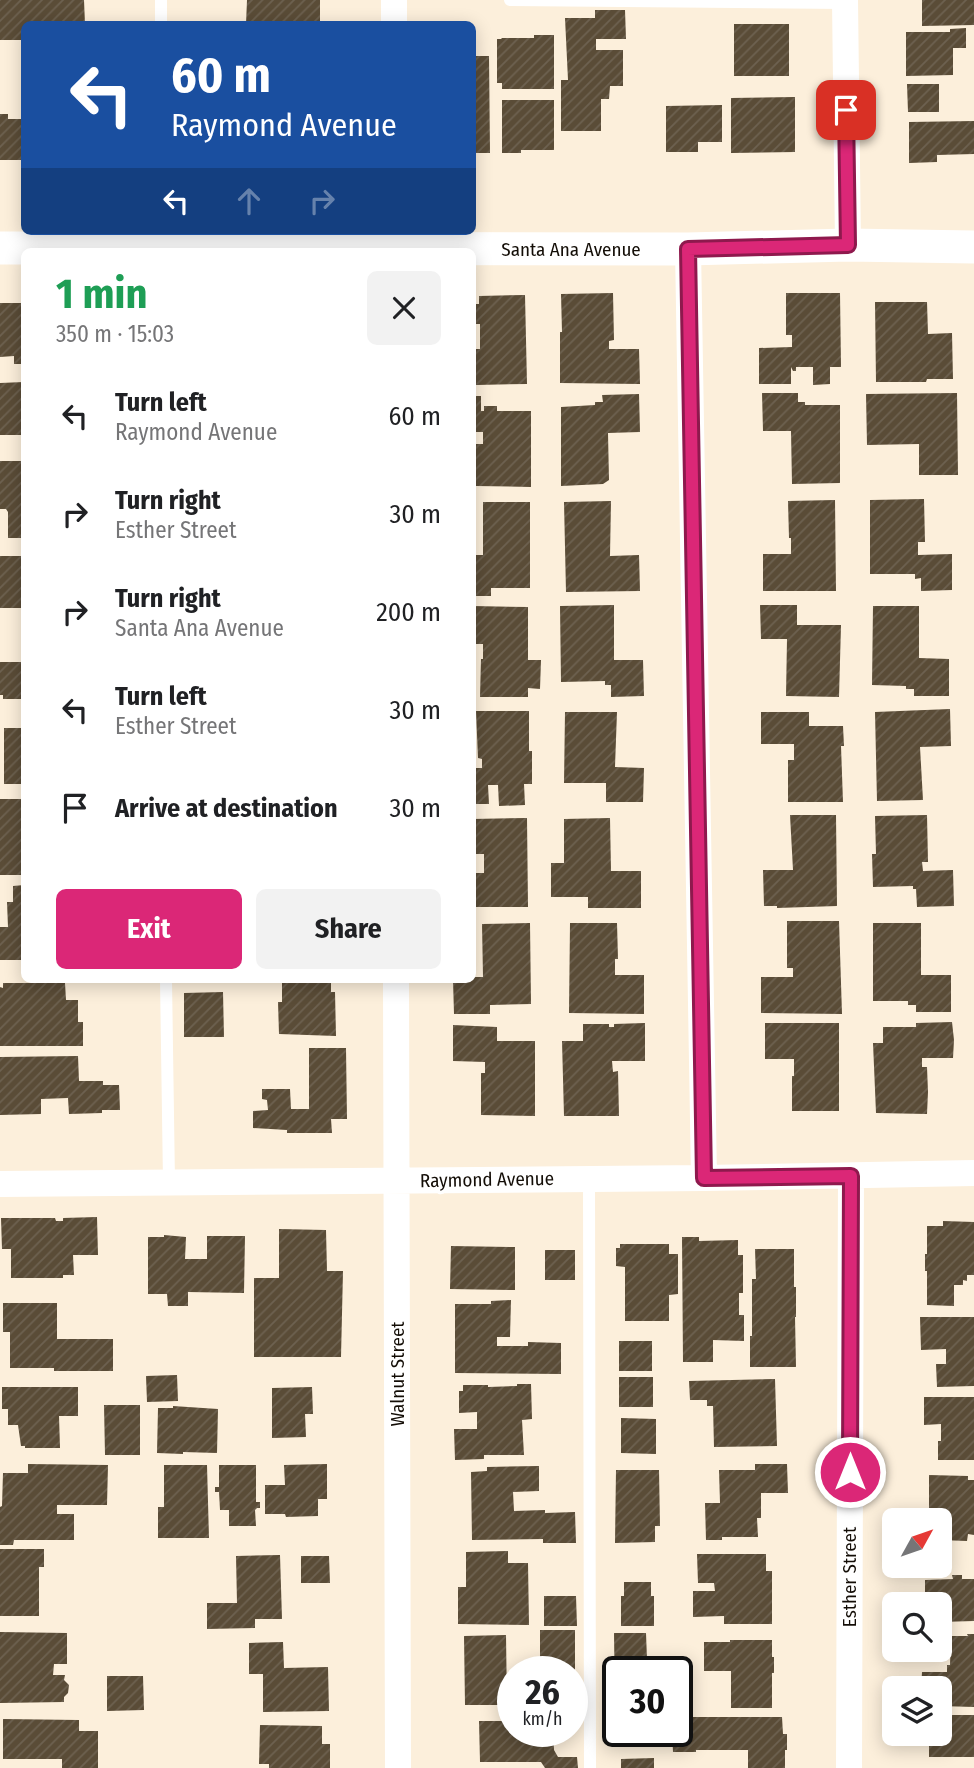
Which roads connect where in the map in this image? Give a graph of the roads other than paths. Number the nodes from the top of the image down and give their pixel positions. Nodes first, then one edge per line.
1 (161, 0) edge
2 (394, 0) edge
3 (510, 0) edge
4 (622, 0) edge
5 (845, 1) edge
6 (161, 21) edge
7 (394, 21) edge
8 (160, 244) edge
9 (394, 244) edge
10 (848, 245) junction
11 (974, 247) edge
12 (0, 248) edge
13 (688, 249) junction
14 (166, 983) edge
15 (396, 983) edge
16 (974, 1173) edge
17 (851, 1176) junction
18 (589, 1178) junction
19 (704, 1178) junction
20 (396, 1180) junction
21 (169, 1182) junction
22 (0, 1184) edge
23 (398, 1768) edge
24 (590, 1768) edge
25 (849, 1768) edge

1 - 6 lane
2 - 7 street
3 - 4 lane
4 - 5 lane
5 - 10 street
8 - 9 street, Santa Ana Avenue
8 - 12 street, Santa Ana Avenue
9 - 13 street, Santa Ana Avenue
10 - 11 street, Santa Ana Avenue
10 - 13 street, Santa Ana Avenue
13 - 19 street
14 - 21 lane
15 - 20 street, Walnut Street
16 - 17 street, Raymond Avenue
17 - 19 street, Raymond Avenue
17 - 25 street, Esther Street
18 - 19 street, Raymond Avenue
18 - 20 street, Raymond Avenue
18 - 24 lane
20 - 21 street, Raymond Avenue
20 - 23 street, Walnut Street
21 - 22 street, Raymond Avenue

